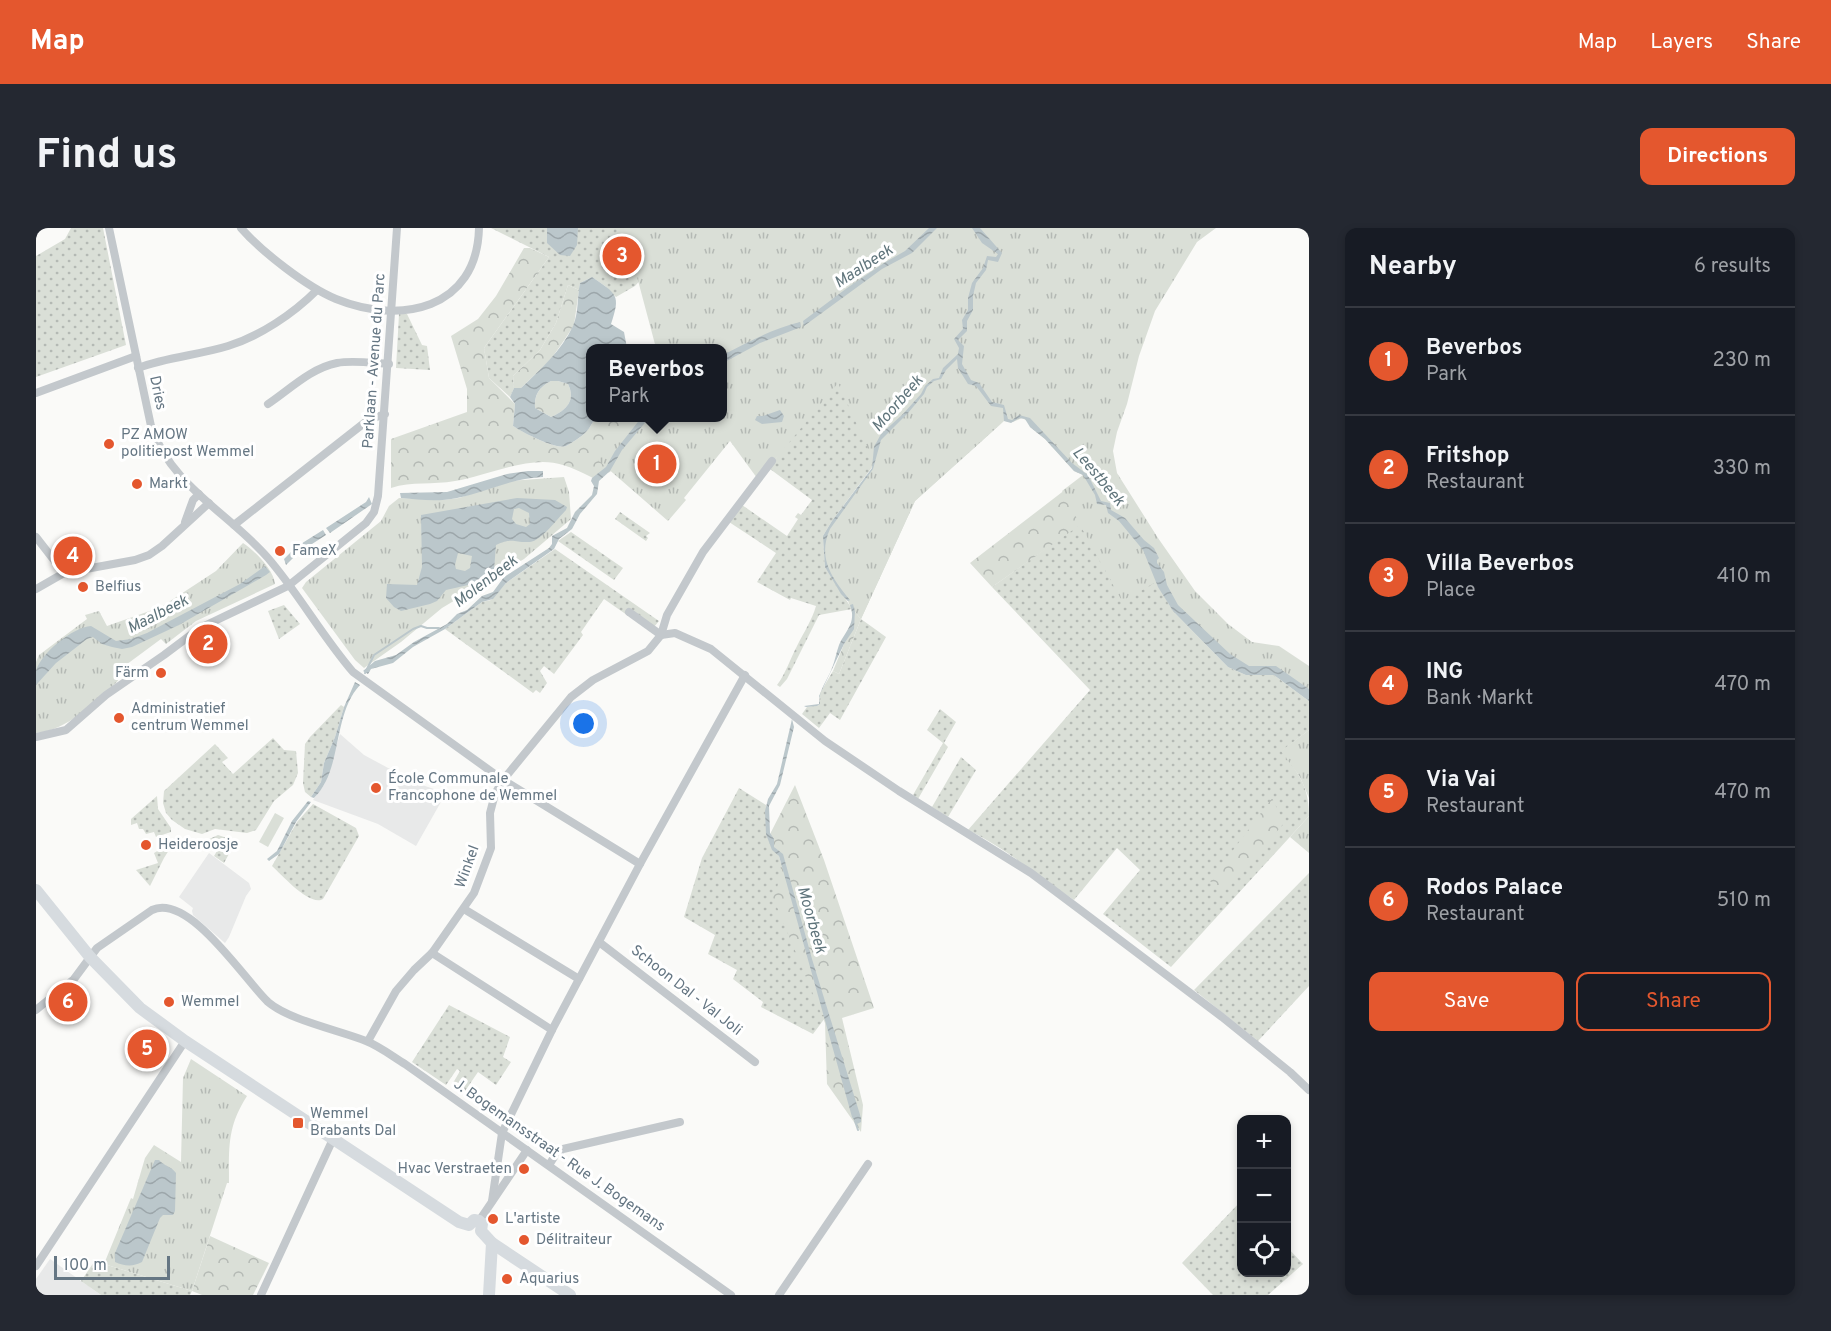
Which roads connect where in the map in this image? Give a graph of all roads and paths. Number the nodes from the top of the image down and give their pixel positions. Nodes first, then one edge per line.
1 (109, 228) edge
2 (241, 228) edge
3 (397, 228) edge
4 (479, 228) edge
5 (317, 290) junction
6 (392, 310) junction
7 (136, 356) junction
8 (389, 364) junction
9 (138, 368) junction
10 (36, 393) edge
11 (268, 404) dead end
12 (385, 414) junction
13 (772, 461) dead end
14 (199, 494) junction
15 (209, 503) junction
16 (184, 525) junction
17 (234, 525) junction
18 (36, 537) edge
19 (64, 573) junction
20 (288, 586) junction
21 (36, 589) edge
22 (629, 612) dead end
23 (661, 635) junction
24 (745, 675) junction
25 (36, 737) edge
26 (503, 780) junction
27 (640, 864) junction
28 (36, 890) edge
29 (464, 909) junction
30 (599, 942) junction
31 (432, 953) junction
32 (90, 957) junction
33 (579, 979) junction
34 (36, 1010) edge
35 (552, 1030) junction
36 (184, 1041) junction
37 (368, 1041) junction
38 (755, 1062) dead end
39 (1309, 1090) edge
40 (680, 1122) dead end
41 (502, 1133) junction
42 (333, 1139) junction
43 (527, 1150) junction
44 (868, 1164) dead end
45 (549, 1165) junction
46 (492, 1201) junction
47 (476, 1226) junction
48 (492, 1243) junction
49 (36, 1266) edge
50 (261, 1295) edge
51 (489, 1295) edge
52 (570, 1295) edge
53 (731, 1295) edge
54 (779, 1295) edge

1 - 7 street, Dries
2 - 5 street
3 - 6 street, Parklaan - Avenue du Parc
4 - 6 street
5 - 6 street
5 - 9 street
6 - 8 street, Parklaan - Avenue du Parc
7 - 9 street, Dries
7 - 10 street
8 - 11 street
8 - 12 street, Parklaan - Avenue du Parc
9 - 14 street, Dries
12 - 17 street
12 - 20 street, Parklaan - Avenue du Parc
13 - 23 street
14 - 15 street, Dries
14 - 16 street
15 - 16 street
15 - 17 street, Dries
16 - 19 street
17 - 20 street, Dries
18 - 19 street
19 - 21 street
20 - 25 street, Parklaan - Avenue du Parc
20 - 26 street, Dries
22 - 23 street
23 - 24 street
23 - 26 street, Winkel
24 - 27 street
24 - 39 street
26 - 27 street, Dries
26 - 29 street, Winkel
27 - 30 street
28 - 32 street
29 - 31 street, Winkel
29 - 33 street
30 - 33 street
30 - 38 street, Schoon Dal - Val Joli
31 - 35 street
31 - 37 street, Winkel
32 - 34 street, J. Bogemansstraat - Rue J. Bogemans
32 - 36 street
32 - 37 street, J. Bogemansstraat - Rue J. Bogemans
33 - 35 street
35 - 41 street
36 - 42 street
36 - 49 street
37 - 41 street, J. Bogemansstraat - Rue J. Bogemans
40 - 45 street
41 - 43 street, J. Bogemansstraat - Rue J. Bogemans
41 - 46 street
42 - 47 street
42 - 50 street
43 - 45 street, J. Bogemansstraat - Rue J. Bogemans
43 - 46 street
44 - 54 street
45 - 53 street, J. Bogemansstraat - Rue J. Bogemans
46 - 47 street
47 - 48 street
48 - 51 street
48 - 52 street

